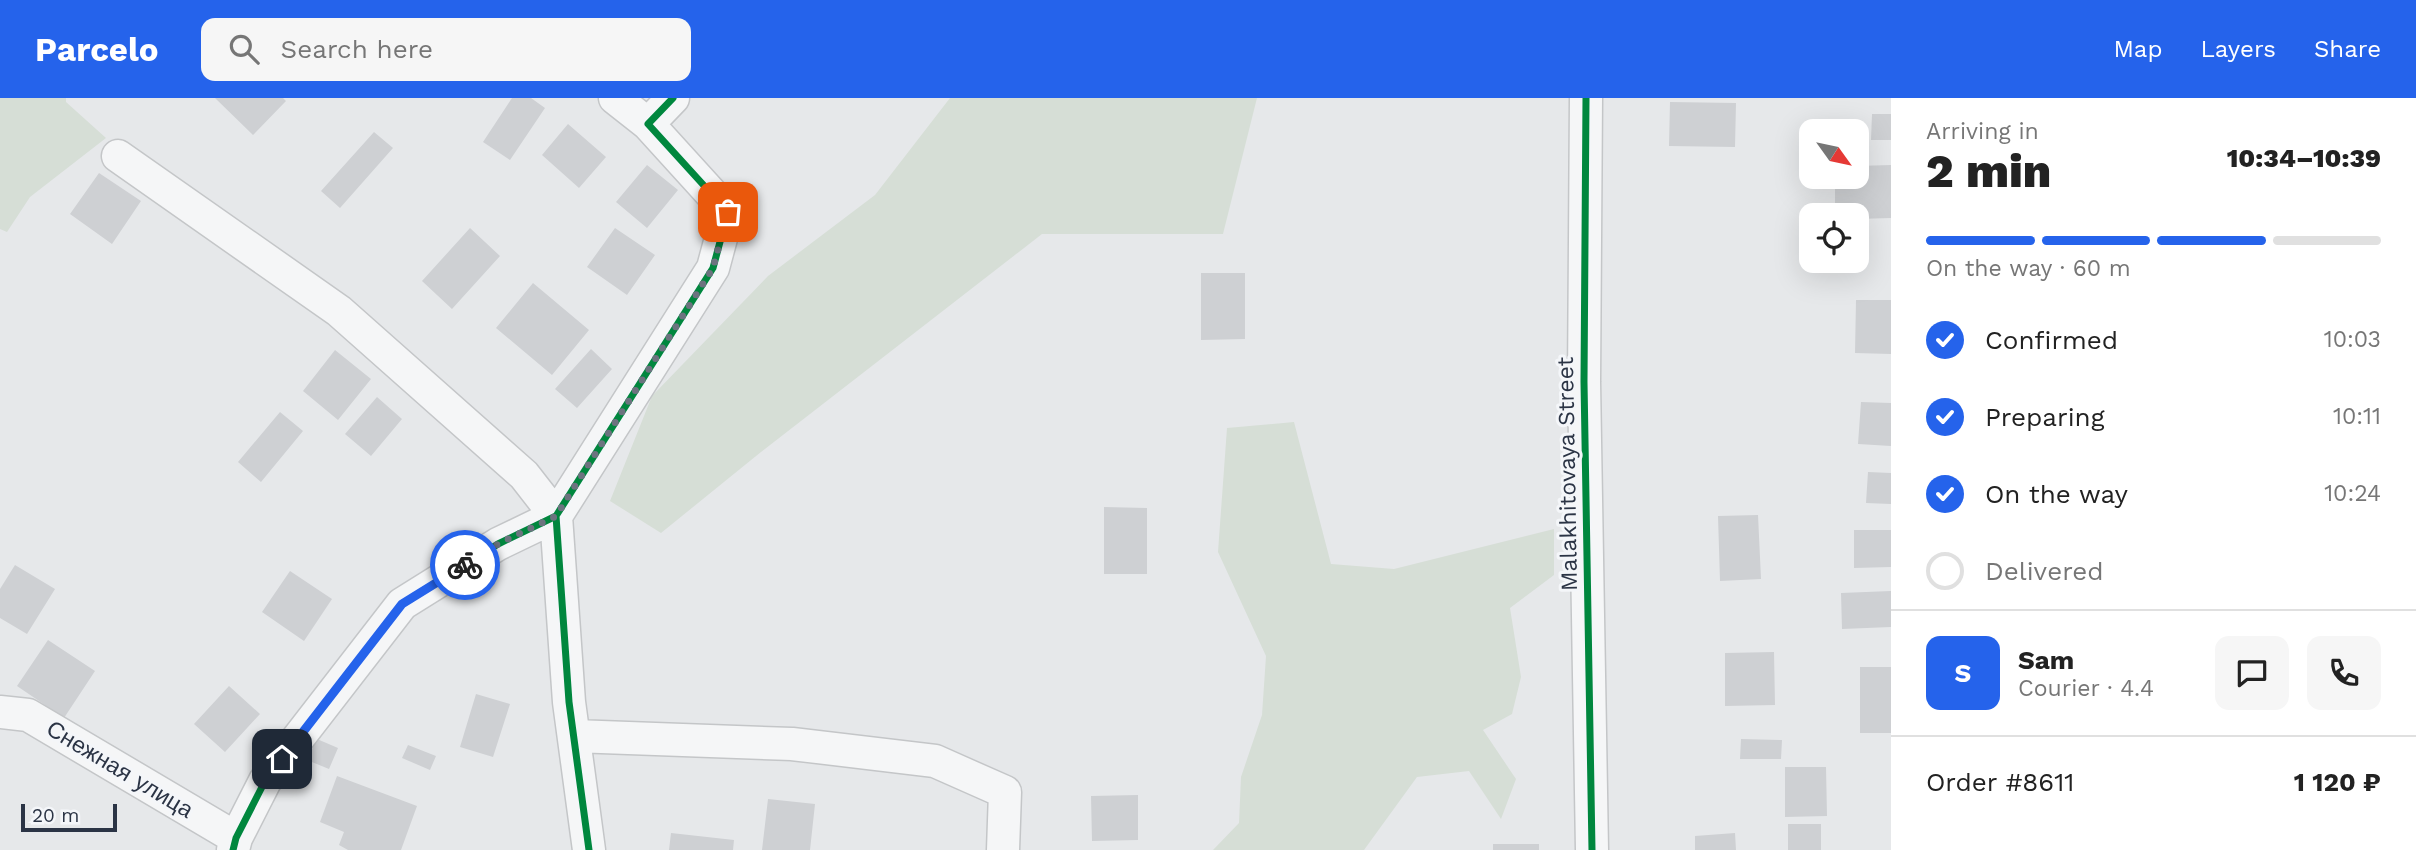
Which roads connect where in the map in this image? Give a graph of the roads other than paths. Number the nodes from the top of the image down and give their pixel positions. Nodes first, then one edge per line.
1 (615, 98) edge
2 (673, 98) edge
3 (1586, 98) edge
4 (648, 124) junction
5 (118, 156) dead end
6 (556, 516) junction
7 (0, 712) edge
8 (574, 736) junction
9 (1004, 837) edge
10 (234, 844) edge
11 (589, 850) edge
12 (1592, 850) edge

1 - 4 street
2 - 4 street
3 - 12 street, Malakhitovaya Street
4 - 6 street
5 - 6 street
6 - 8 street
6 - 10 street
7 - 10 street, Снежная улица
8 - 9 street
8 - 11 street

